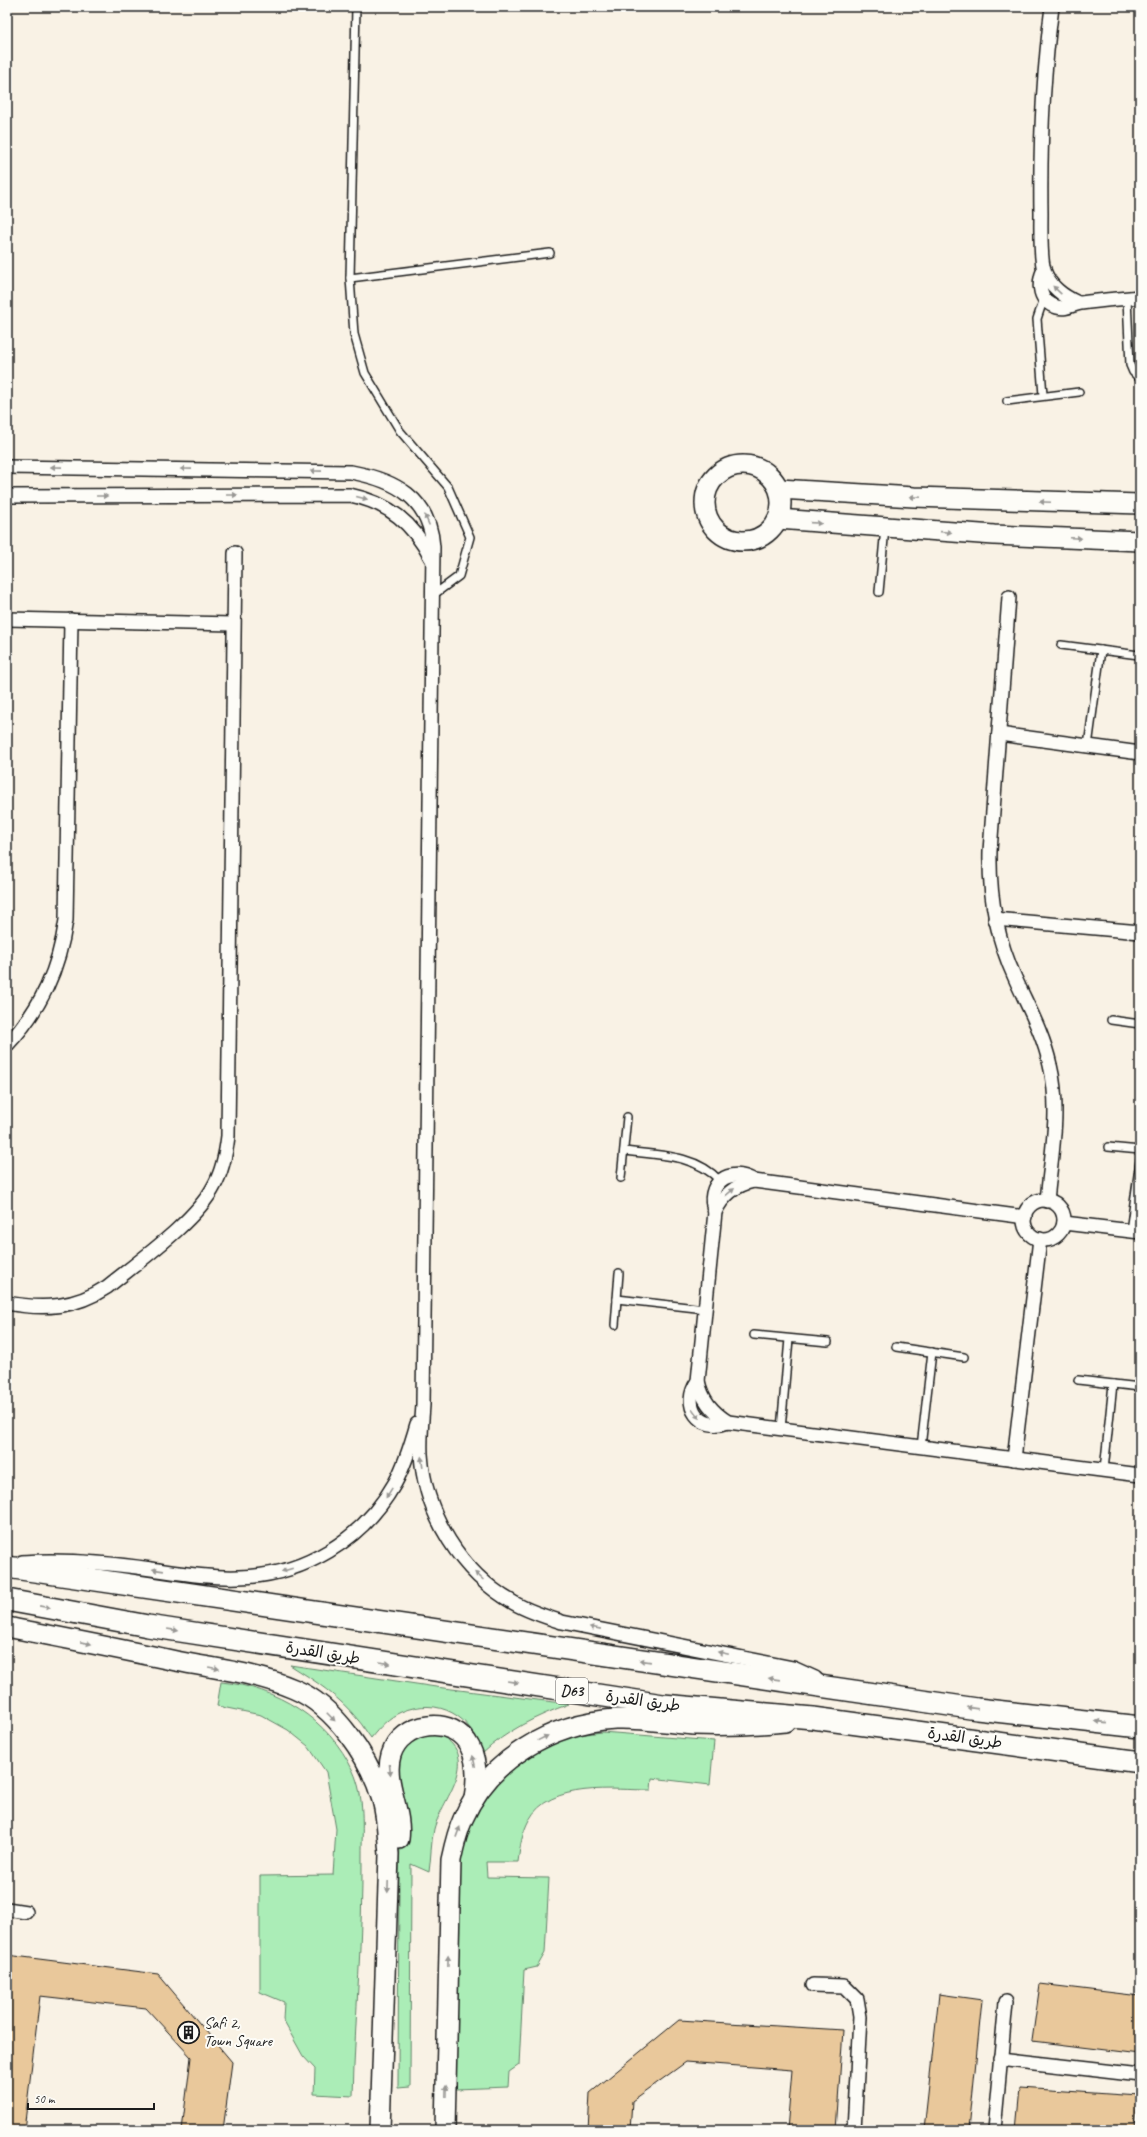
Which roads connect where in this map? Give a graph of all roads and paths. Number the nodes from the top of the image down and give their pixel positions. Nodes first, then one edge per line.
1 (356, 7) edge
2 (1052, 7) edge
3 (550, 253) dead end
4 (1044, 269) junction
5 (350, 278) junction
6 (1044, 298) junction
7 (1133, 298) edge
8 (1078, 303) junction
9 (1140, 379) edge
10 (1079, 392) dead end
11 (1043, 395) junction
12 (1007, 401) dead end
13 (7, 467) edge
14 (779, 490) junction
15 (7, 496) edge
16 (1140, 504) edge
17 (778, 519) junction
18 (886, 528) junction
19 (1140, 540) edge
20 (235, 554) dead end
21 (431, 558) junction
22 (880, 592) dead end
23 (431, 597) junction
24 (1009, 597) dead end
25 (7, 619) edge
26 (71, 620) junction
27 (233, 624) junction
28 (1062, 645) dead end
29 (1101, 650) junction
30 (1139, 655) edge
31 (999, 734) junction
32 (1088, 746) junction
33 (1140, 753) edge
34 (995, 919) junction
35 (1140, 932) edge
36 (1111, 1020) dead end
37 (1140, 1024) edge
38 (7, 1045) edge
39 (627, 1117) dead end
40 (1108, 1146) dead end
41 (1140, 1150) edge
42 (624, 1151) junction
43 (1140, 1161) edge
44 (621, 1178) dead end
45 (720, 1180) junction
46 (754, 1180) junction
47 (1047, 1200) junction
48 (715, 1212) junction
49 (1025, 1217) junction
50 (1064, 1223) junction
51 (1135, 1231) edge
52 (1040, 1240) junction
53 (619, 1272) dead end
54 (617, 1299) junction
55 (7, 1303) edge
56 (705, 1309) junction
57 (615, 1325) dead end
58 (754, 1335) dead end
59 (789, 1339) junction
60 (828, 1342) dead end
61 (896, 1347) dead end
62 (932, 1352) junction
63 (964, 1357) dead end
64 (1078, 1380) dead end
65 (1112, 1384) junction
66 (1140, 1387) edge
67 (423, 1405) junction
68 (781, 1429) junction
69 (921, 1447) junction
70 (1014, 1459) junction
71 (1104, 1470) junction
72 (1140, 1475) edge
73 (7, 1563) edge
74 (7, 1567) edge
75 (7, 1600) edge
76 (7, 1627) edge
77 (824, 1687) junction
78 (813, 1718) junction
79 (1140, 1727) edge
80 (1140, 1762) edge
81 (473, 1799) junction
82 (388, 1859) junction
83 (7, 1909) edge
84 (26, 1912) dead end
85 (813, 1985) dead end
86 (1006, 2002) dead end
87 (1000, 2059) junction
88 (1140, 2075) edge
89 (381, 2099) junction
90 (369, 2130) edge
91 (380, 2130) edge
92 (445, 2130) edge
93 (854, 2130) edge
94 (994, 2130) edge

1 - 5 lane
2 - 4 street
3 - 5 lane
4 - 6 street
8 -> 4 street
5 - 23 lane
6 - 8 street
6 - 11 lane
7 - 8 street
7 - 9 lane
10 - 11 lane
11 - 12 lane
21 -> 13 street
16 -> 14 street
14 - 17 street
14 - 17 street
15 -> 21 street
17 -> 18 street
18 -> 19 street
18 - 22 lane
20 - 27 street
21 - 23 street
23 - 67 street
24 - 31 street
25 - 26 street
26 - 27 street
26 - 38 street
27 - 55 street
28 - 29 lane
29 - 30 lane
29 - 32 lane
31 - 32 street
31 - 34 street
32 - 33 street
34 - 35 street
34 - 47 street
36 - 37 lane
39 - 42 lane
40 - 41 lane
42 - 44 lane
42 - 45 lane
43 - 51 lane
45 - 46 street
45 - 48 street
48 -> 46 street
46 - 49 street
47 - 49 street
47 - 50 street
48 - 56 street
49 - 52 street
50 - 51 street
50 - 52 street
52 - 70 street
53 - 54 lane
54 - 56 lane
54 - 57 lane
56 - 68 street
58 - 59 lane
59 - 60 lane
59 - 68 lane
61 - 62 lane
62 - 63 lane
62 - 69 lane
64 - 65 lane
65 - 66 lane
65 - 71 lane
67 -> 73 street
77 -> 67 street
68 - 69 street
69 - 70 street
70 - 71 street
71 - 72 street
77 -> 74 main road, طريق القدرة
75 -> 78 main road, طريق القدرة / D63
76 -> 82 street
79 -> 77 main road, طريق القدرة
78 - 80 main road, طريق القدرة / D63
81 -> 78 street
81 -> 82 street
92 -> 81 street
82 -> 89 street
83 - 84 street
85 - 93 street
86 - 87 street
87 - 88 street
87 - 94 street
89 - 90 street
89 - 91 street

